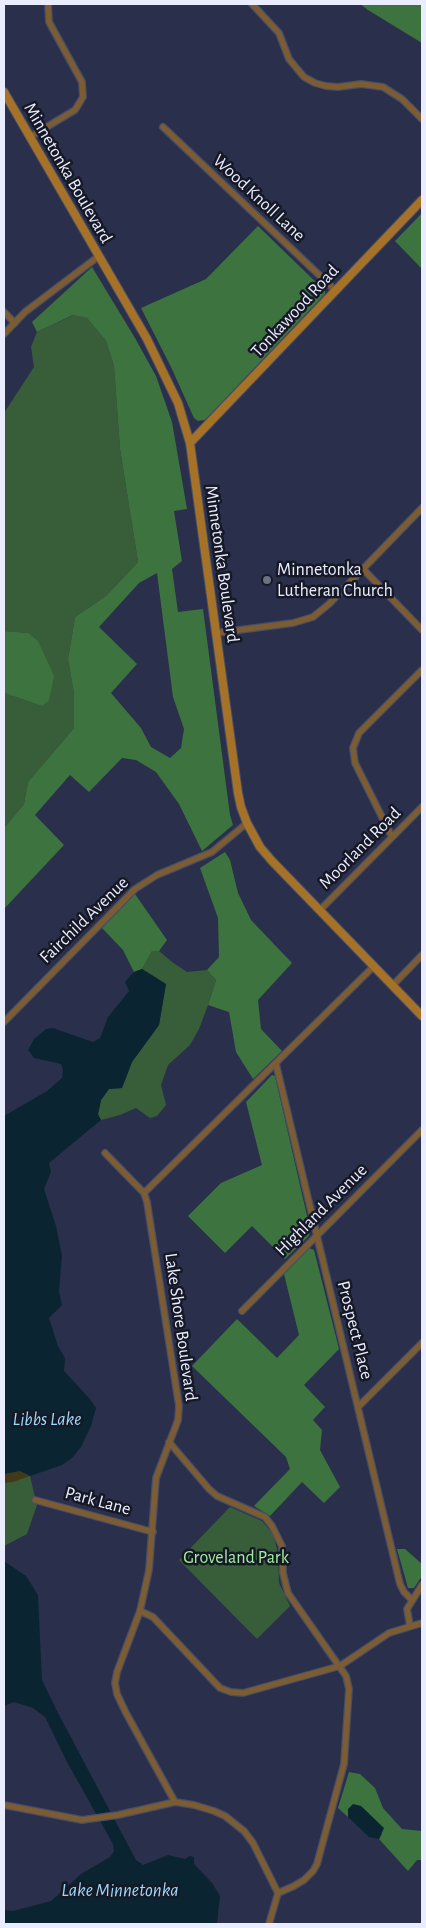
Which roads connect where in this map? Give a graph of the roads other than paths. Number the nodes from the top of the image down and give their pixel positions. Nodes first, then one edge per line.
1 (48, 4) edge
2 (252, 4) edge
3 (4, 92) edge
4 (422, 119) edge
5 (163, 127) dead end
6 (30, 137) junction
7 (422, 200) edge
8 (99, 256) junction
9 (335, 290) junction
10 (4, 312) edge
11 (15, 323) junction
12 (4, 334) edge
13 (190, 443) junction
14 (422, 508) edge
15 (363, 569) junction
16 (422, 630) edge
17 (216, 632) junction
18 (422, 670) edge
19 (422, 807) edge
20 (247, 823) junction
21 (392, 837) junction
22 (320, 910) junction
23 (422, 955) edge
24 (374, 966) junction
25 (392, 986) junction
26 (422, 1016) edge
27 (4, 1022) edge
28 (276, 1064) junction
29 (422, 1130) edge
30 (104, 1153) dead end
31 (144, 1193) junction
32 (316, 1235) junction
33 (242, 1311) dead end
34 (422, 1343) edge
35 (358, 1407) junction
36 (169, 1442) junction
37 (35, 1500) dead end
38 (153, 1532) junction
39 (422, 1585) edge
40 (412, 1600) junction
41 (140, 1611) junction
42 (422, 1623) edge
43 (410, 1626) junction
44 (340, 1666) junction
45 (175, 1802) junction
46 (4, 1805) edge
47 (278, 1893) junction
48 (269, 1924) edge

1 - 6 street
2 - 4 street
3 - 6 main road, Minnetonka Boulevard
5 - 9 street, Wood Knoll Lane
6 - 8 main road, Minnetonka Boulevard
7 - 9 main road, Tonkawood Road
8 - 11 street
8 - 13 main road, Minnetonka Boulevard
9 - 13 main road, Tonkawood Road
10 - 11 street
11 - 12 street
13 - 17 main road, Minnetonka Boulevard
14 - 15 street
15 - 16 street
15 - 17 street
17 - 20 main road, Minnetonka Boulevard
18 - 21 street
19 - 21 street, Moorland Road
20 - 22 main road, Minnetonka Boulevard
20 - 27 street, Fairchild Avenue
21 - 22 street, Moorland Road
22 - 24 main road, Minnetonka Boulevard
23 - 25 street
24 - 25 main road, Minnetonka Boulevard
24 - 28 street
25 - 26 main road, Minnetonka Boulevard
28 - 31 street
28 - 32 street, Prospect Place
29 - 32 street, Highland Avenue
30 - 31 street
31 - 36 street, Lake Shore Boulevard
32 - 33 street, Highland Avenue
32 - 35 street, Prospect Place
34 - 35 street
35 - 40 street, Prospect Place
36 - 38 street, Lake Shore Boulevard
36 - 44 street
37 - 38 street, Park Lane
38 - 41 street, Lake Shore Boulevard
39 - 40 street
40 - 43 street
41 - 44 street
41 - 45 street, Lake Shore Boulevard
42 - 43 street
43 - 44 street
44 - 47 street
45 - 46 street
45 - 47 street
47 - 48 street

